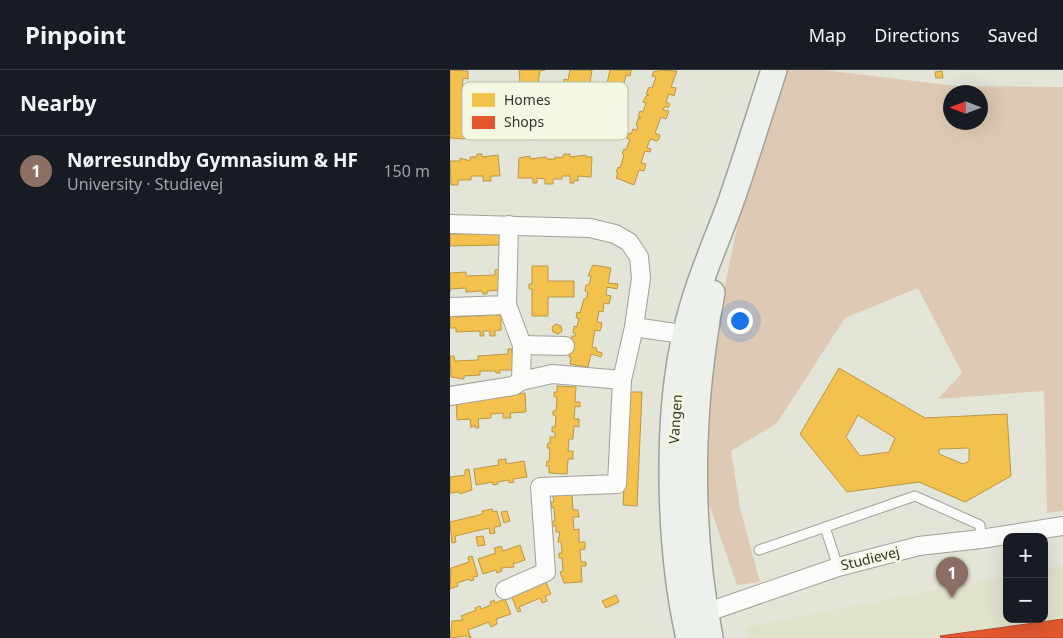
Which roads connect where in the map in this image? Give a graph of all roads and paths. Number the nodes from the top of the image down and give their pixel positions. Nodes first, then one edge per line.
1 (774, 70) edge
2 (450, 224) edge
3 (508, 225) junction
4 (506, 305) junction
5 (450, 307) edge
6 (634, 327) junction
7 (694, 336) junction
8 (522, 345) junction
9 (565, 346) dead end
10 (622, 380) junction
11 (521, 381) junction
12 (450, 396) edge
13 (1063, 526) edge
14 (825, 528) junction
15 (981, 539) junction
16 (759, 550) dead end
17 (838, 566) junction
18 (504, 590) dead end
19 (693, 622) edge
20 (710, 638) edge

1 - 7 street, Vangen
2 - 3 street
3 - 4 street
3 - 6 street
4 - 5 street
4 - 8 street
6 - 7 street
6 - 10 street
7 - 19 street, Vangen
8 - 9 street
8 - 11 street
10 - 11 street
10 - 18 street
11 - 12 street
13 - 15 street, Studievej
14 - 15 lane
14 - 16 lane
14 - 17 lane
15 - 17 street, Studievej
17 - 19 street, Studievej
19 - 20 street, Vangen

